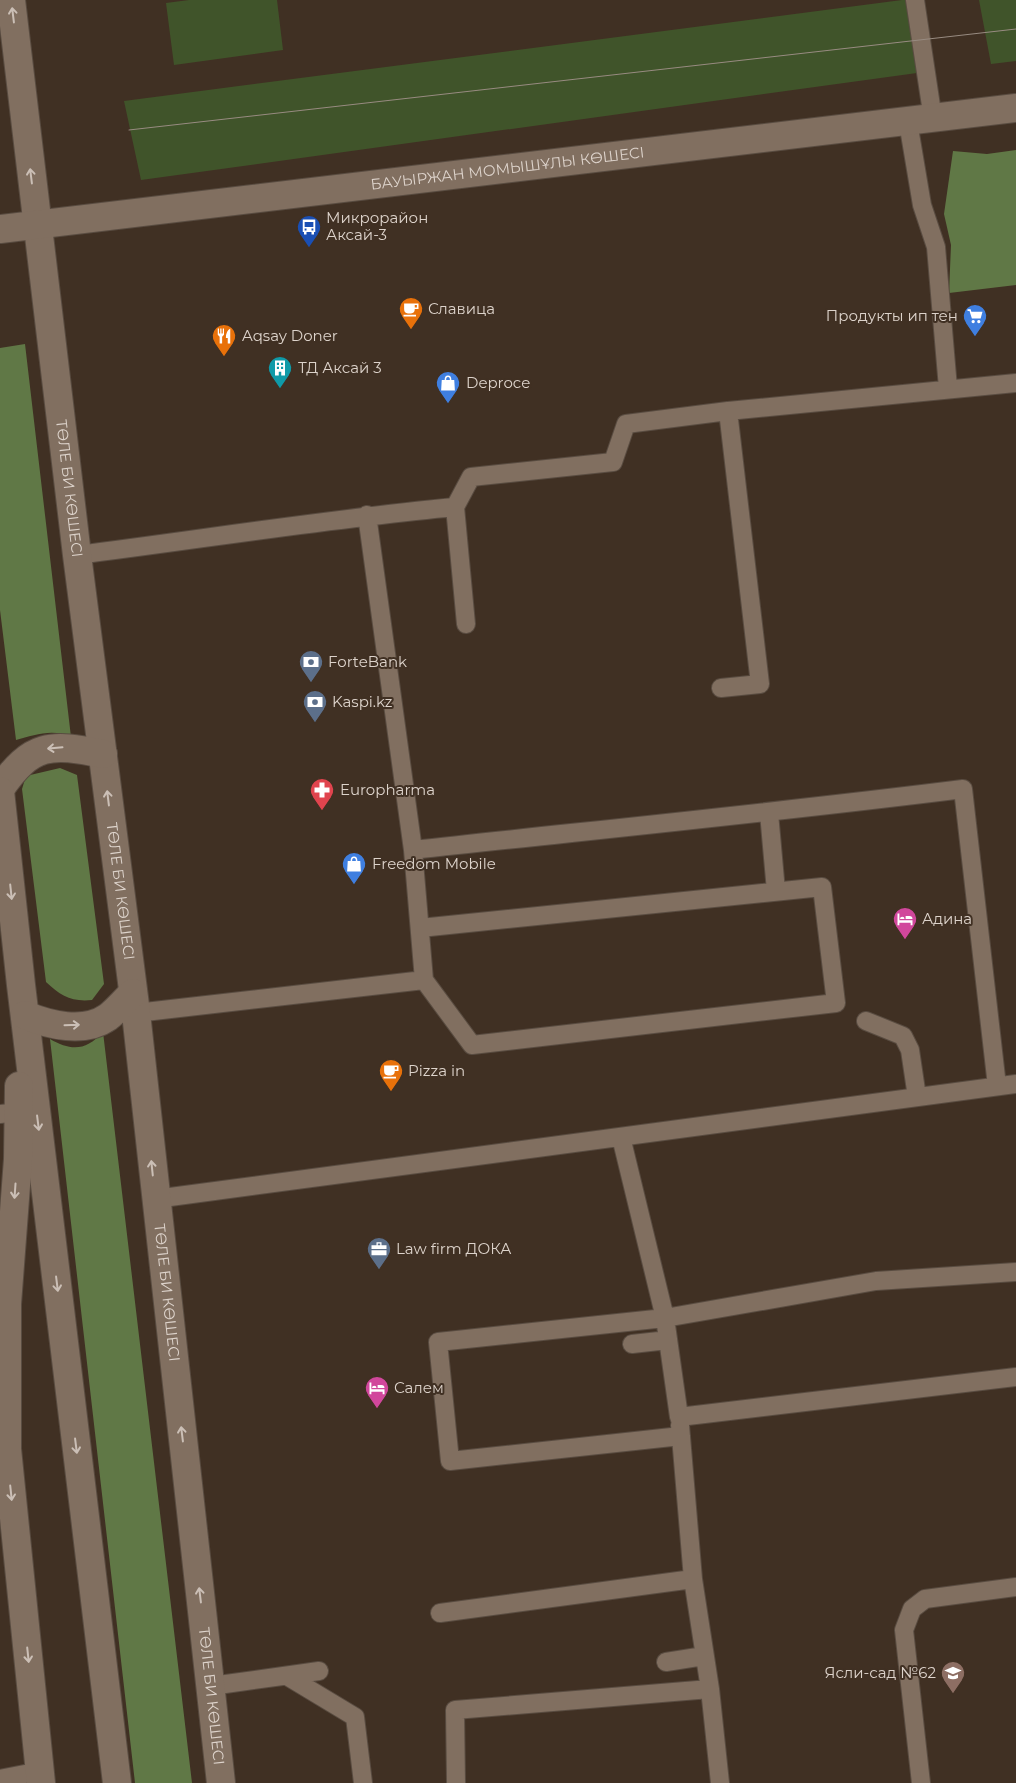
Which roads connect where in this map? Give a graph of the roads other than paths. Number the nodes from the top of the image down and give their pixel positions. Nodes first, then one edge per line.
1 (11, 0) edge
2 (915, 0) edge
3 (1016, 108) edge
4 (920, 120) junction
5 (37, 225) junction
6 (0, 229) edge
7 (1016, 383) edge
8 (948, 388) junction
9 (728, 411) junction
10 (454, 507) junction
11 (367, 515) junction
12 (77, 555) junction
13 (466, 624) dead end
14 (722, 688) dead end
15 (103, 754) junction
16 (0, 790) edge
17 (769, 813) junction
18 (413, 850) junction
19 (776, 892) junction
20 (420, 928) junction
21 (424, 980) junction
22 (21, 985) junction
23 (135, 1003) junction
24 (25, 1016) junction
25 (866, 1021) dead end
26 (1016, 1084) edge
27 (997, 1086) junction
28 (918, 1097) junction
29 (9, 1113) edge
30 (620, 1137) junction
31 (155, 1199) junction
32 (6, 1233) edge
33 (1016, 1272) edge
34 (665, 1318) junction
35 (668, 1340) junction
36 (632, 1344) dead end
37 (1016, 1376) edge
38 (679, 1417) junction
39 (681, 1436) junction
40 (4, 1456) edge
41 (693, 1579) junction
42 (1016, 1587) edge
43 (440, 1613) dead end
44 (704, 1656) junction
45 (666, 1662) dead end
46 (319, 1671) dead end
47 (287, 1676) junction
48 (211, 1686) junction
49 (710, 1689) junction
50 (40, 1777) edge
51 (0, 1779) edge
52 (117, 1783) edge
53 (221, 1783) edge
54 (364, 1783) edge
55 (456, 1783) edge
56 (720, 1783) edge
57 (921, 1783) edge

5 -> 1 main road, ТӨЛЕ БИ КӨШЕСІ
2 - 4 lane
3 - 4 main road, БАУЫРЖАН МОМЫШҰЛЫ КӨШЕСІ
4 - 5 main road, БАУЫРЖАН МОМЫШҰЛЫ КӨШЕСІ
4 - 8 lane
5 - 6 main road, БАУЫРЖАН МОМЫШҰЛЫ КӨШЕСІ
5 - 12 main road, ТӨЛЕ БИ КӨШЕСІ
7 - 8 lane
8 - 9 lane
9 - 10 lane
9 - 14 lane
10 - 11 lane
10 - 13 lane
11 - 12 lane
11 - 18 lane
12 - 15 main road, ТӨЛЕ БИ КӨШЕСІ
15 -> 16 main road
23 -> 15 main road, ТӨЛЕ БИ КӨШЕСІ
16 -> 22 main road
17 - 18 lane
17 - 19 lane
17 - 27 lane
18 - 20 lane
19 - 20 lane
19 - 21 lane
20 - 21 lane
21 - 23 lane
22 - 24 main road
22 - 29 main road
24 -> 23 main road
31 -> 23 main road, ТӨЛЕ БИ КӨШЕСІ
24 -> 52 main road
25 - 28 lane
26 - 27 lane
27 - 28 lane
28 - 30 lane
29 -> 32 main road
30 - 31 lane
30 - 34 lane
48 -> 31 main road, ТӨЛЕ БИ КӨШЕСІ
32 - 40 main road
33 - 34 lane
34 - 35 lane
34 - 39 lane
35 - 36 lane
35 - 38 lane
37 - 38 lane
38 - 39 lane
39 - 41 lane
40 -> 50 main road
41 - 43 lane
41 - 44 lane
42 - 57 lane
44 - 45 lane
44 - 49 lane
46 - 47 lane
47 - 48 lane
47 - 54 lane
48 - 53 main road, ТӨЛЕ БИ КӨШЕСІ
49 - 55 lane
49 - 56 lane
50 - 51 lane

